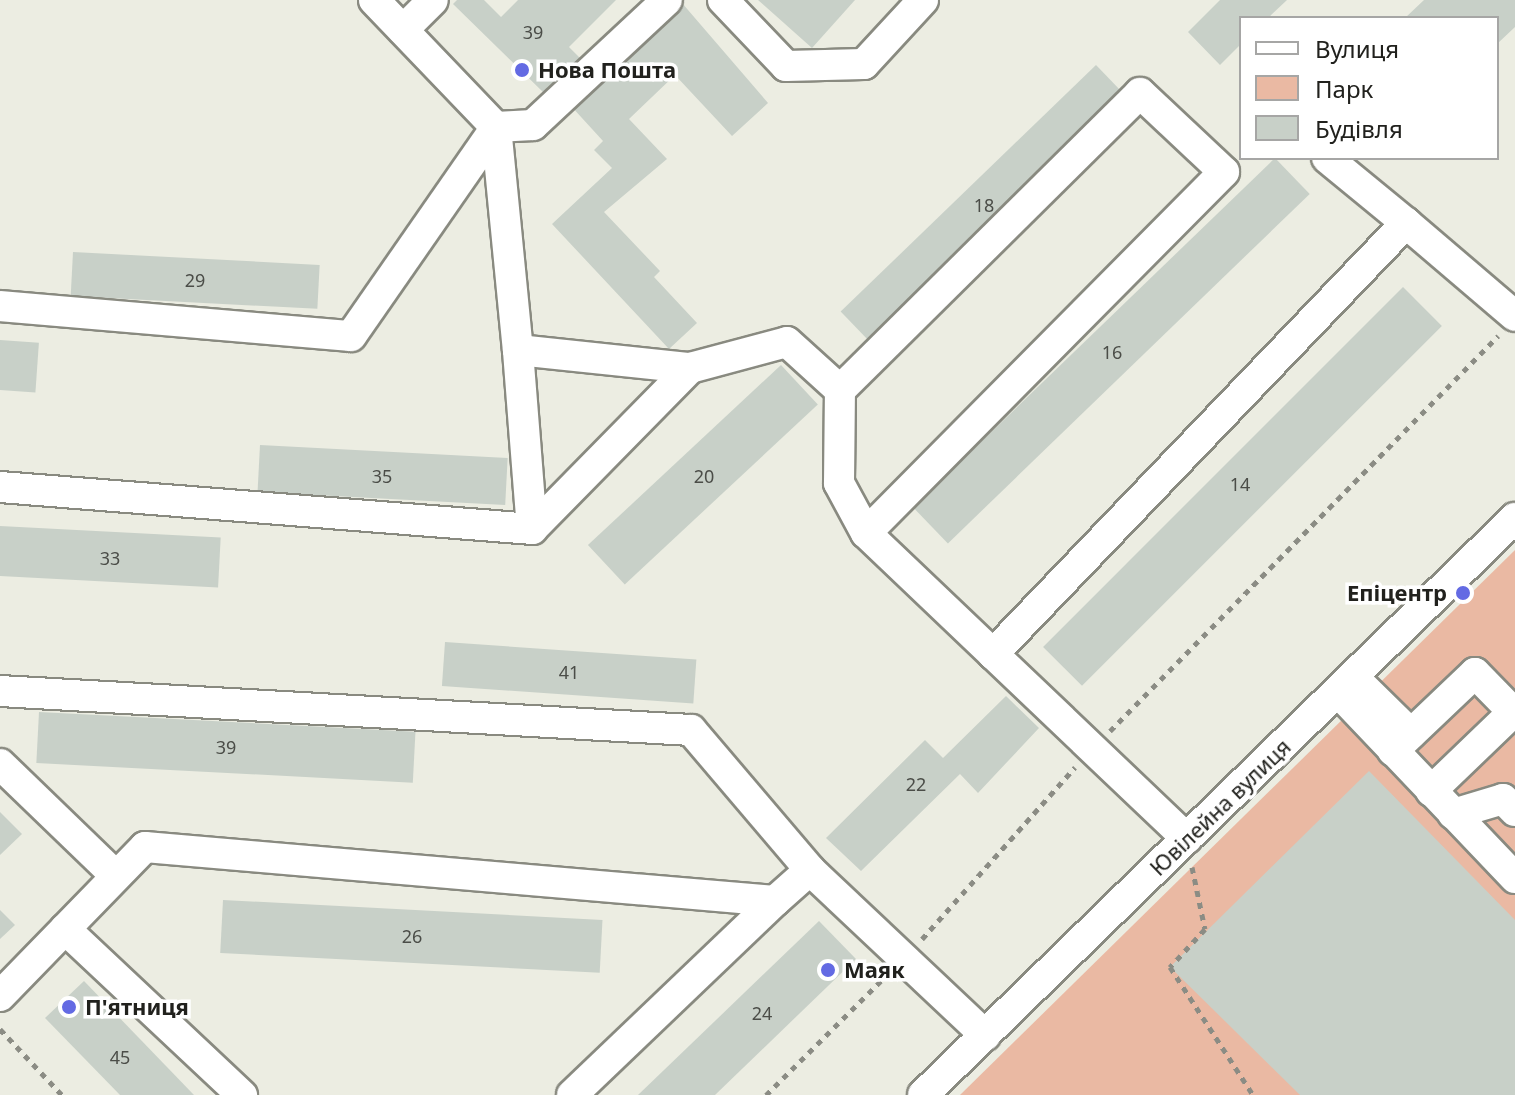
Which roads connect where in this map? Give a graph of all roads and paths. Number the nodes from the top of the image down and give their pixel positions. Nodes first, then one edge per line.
1 (374, 0) edge
2 (433, 0) edge
3 (667, 0) edge
4 (723, 0) edge
5 (923, 0) edge
6 (403, 30) junction
7 (496, 127) junction
8 (1329, 160) edge
9 (1232, 163) edge
10 (1406, 223) junction
11 (0, 306) edge
12 (1509, 324) edge
13 (518, 350) junction
14 (690, 368) junction
15 (840, 390) junction
16 (0, 487) edge
17 (1515, 518) edge
18 (532, 529) junction
19 (866, 533) junction
20 (993, 654) junction
21 (1345, 684) junction
22 (0, 691) edge
23 (1514, 713) edge
24 (1402, 742) junction
25 (1092, 749) junction
26 (0, 764) edge
27 (1431, 791) junction
28 (1515, 811) edge
29 (1453, 814) junction
30 (1187, 839) junction
31 (810, 870) junction
32 (116, 876) junction
33 (1515, 878) edge
34 (775, 901) junction
35 (65, 929) junction
36 (904, 958) junction
37 (0, 996) edge
38 (0, 1029) edge
39 (985, 1035) junction
40 (62, 1095) edge
41 (242, 1095) edge
42 (572, 1095) edge
43 (766, 1095) edge
44 (923, 1095) edge
45 (1253, 1095) edge

1 - 6 street
2 - 6 street
3 - 7 street
4 - 5 street
6 - 7 street
7 - 11 street
7 - 13 street
8 - 10 street
9 - 15 street
9 - 19 street
10 - 12 street
10 - 20 street
12 - 25 path
13 - 14 street
13 - 18 street
14 - 15 street
14 - 18 street
15 - 19 street
16 - 18 street
17 - 21 street, Ювілейна вулиця
19 - 20 street
20 - 25 street
21 - 24 street
21 - 30 street, Ювілейна вулиця
22 - 31 street
23 - 24 street
23 - 27 street
24 - 27 street
25 - 30 street
25 - 36 path
26 - 32 street
27 - 29 street
28 - 29 street
29 - 33 street
30 - 39 street, Ювілейна вулиця
30 - 45 path
31 - 34 street
31 - 36 street
32 - 34 street
32 - 35 street
34 - 42 street
35 - 37 street
35 - 41 street
36 - 39 street
36 - 43 path
38 - 40 path
39 - 44 street, Ювілейна вулиця

